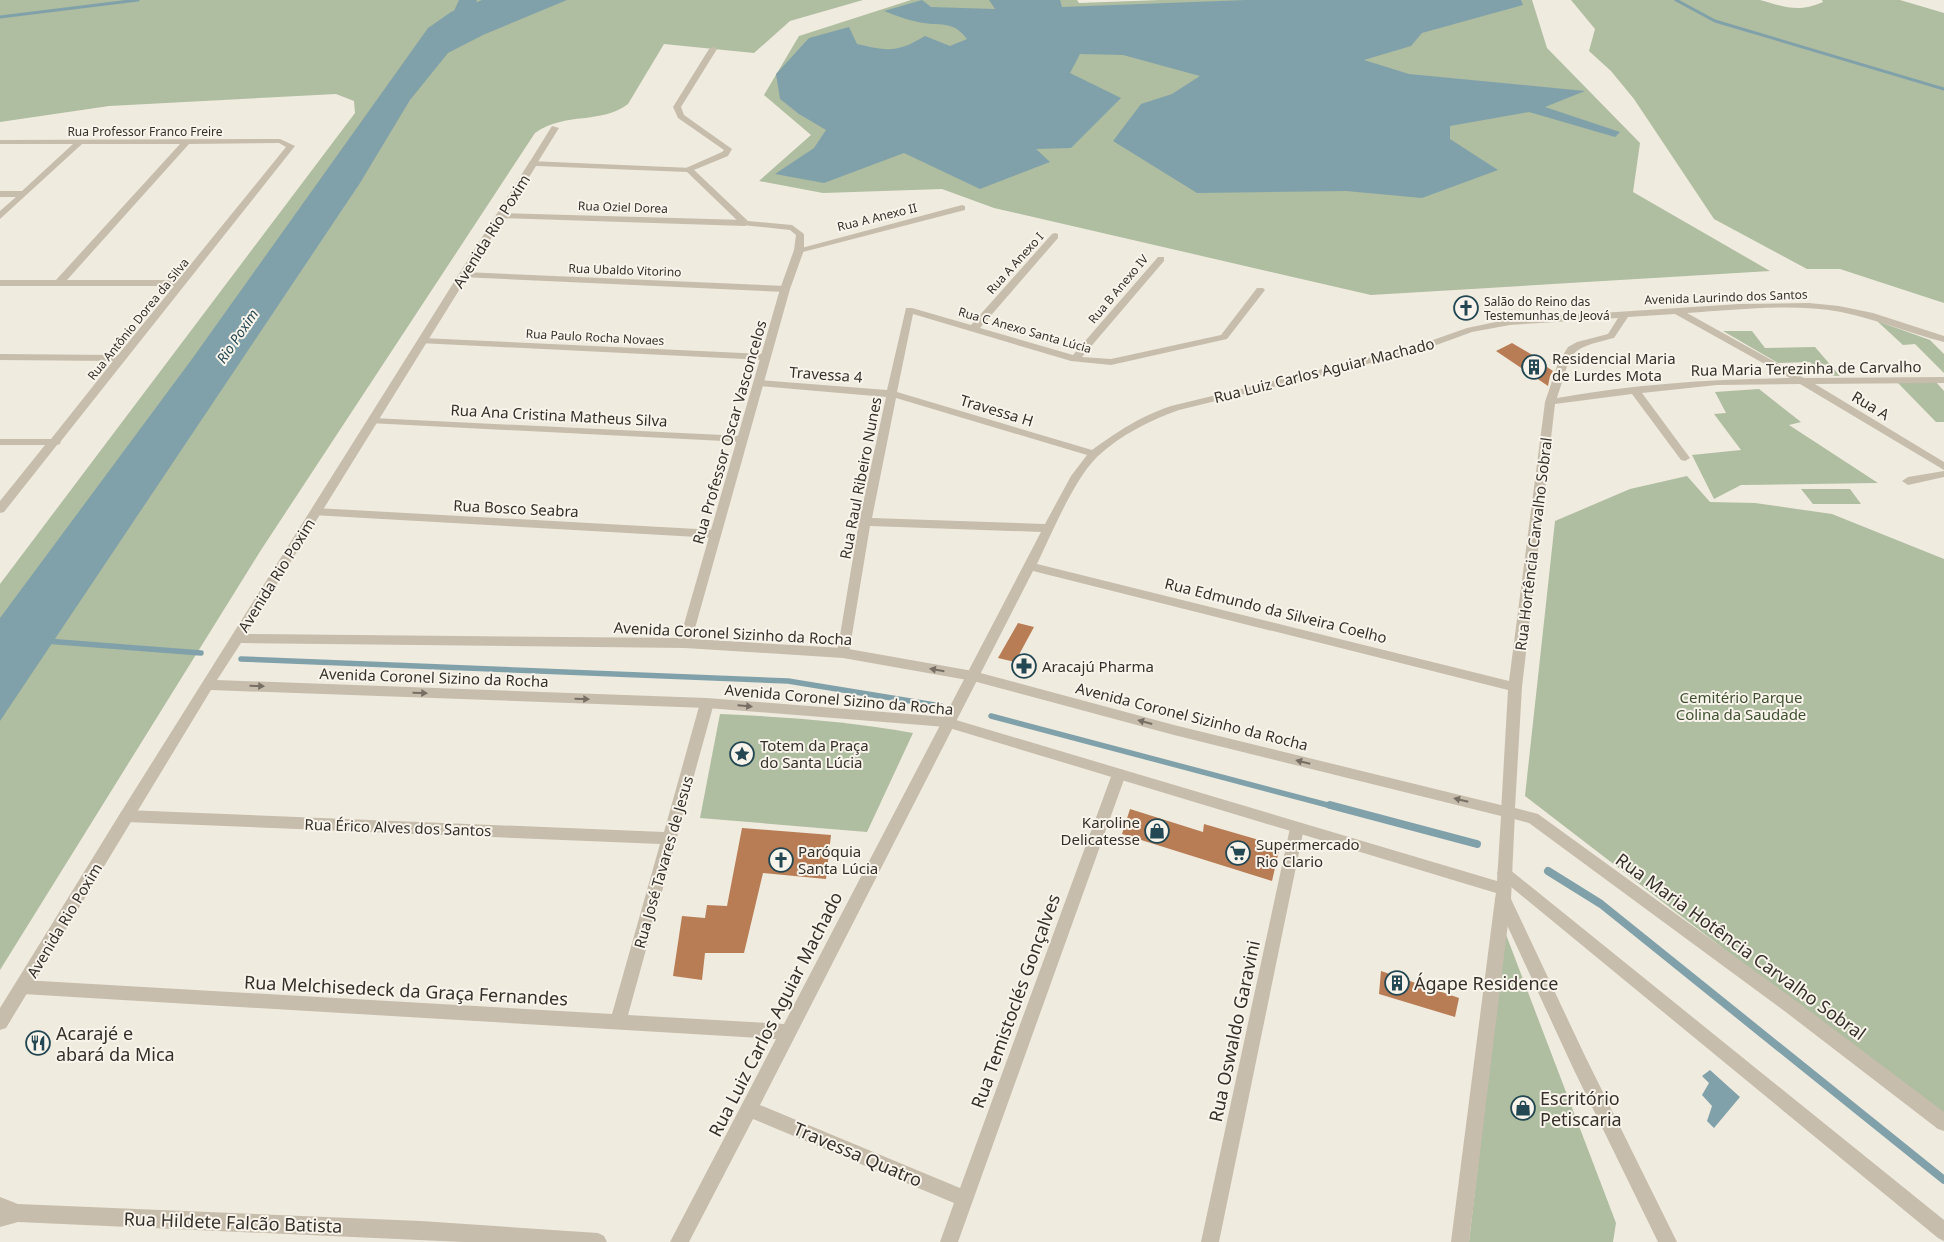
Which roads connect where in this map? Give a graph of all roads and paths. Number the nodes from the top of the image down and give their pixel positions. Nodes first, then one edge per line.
1 (713, 49) dead end
2 (555, 128) dead end
3 (0, 142) edge
4 (186, 142) junction
5 (79, 143) junction
6 (289, 144) joint
7 (533, 163) junction
8 (689, 170) junction
9 (0, 194) edge
10 (23, 194) junction
11 (962, 208) dead end
12 (0, 216) edge
13 (501, 216) junction
14 (745, 223) junction
15 (797, 230) joint
16 (1056, 236) dead end
17 (798, 250) junction
18 (1161, 258) dead end
19 (464, 275) junction
20 (59, 283) junction
21 (183, 283) junction
22 (0, 284) edge
23 (784, 289) junction
24 (1260, 290) dead end
25 (909, 310) joint
26 (1676, 311) junction
27 (1625, 315) junction
28 (974, 328) junction
29 (1944, 339) edge
30 (422, 341) junction
31 (0, 357) edge
32 (766, 357) junction
33 (121, 358) junction
34 (1076, 359) junction
35 (1802, 380) junction
36 (1944, 380) edge
37 (758, 383) junction
38 (1635, 390) junction
39 (892, 394) junction
40 (1550, 402) junction
41 (373, 421) junction
42 (743, 438) junction
43 (0, 442) edge
44 (56, 442) junction
45 (1094, 454) junction
46 (1685, 458) dead end
47 (1944, 467) edge
48 (1944, 474) edge
49 (1908, 481) dead end
50 (0, 510) edge
51 (316, 512) junction
52 (865, 522) junction
53 (1048, 528) junction
54 (715, 534) junction
55 (1030, 566) junction
56 (237, 638) junction
57 (685, 643) junction
58 (843, 653) junction
59 (973, 676) junction
60 (209, 685) junction
61 (1515, 687) junction
62 (707, 703) junction
63 (946, 722) junction
64 (1119, 774) junction
65 (1508, 812) junction
66 (126, 816) junction
67 (1297, 828) junction
68 (669, 838) junction
69 (1503, 887) junction
70 (23, 988) junction
71 (618, 1022) junction
72 (0, 1023) edge
73 (787, 1032) junction
74 (750, 1109) junction
75 (1944, 1123) edge
76 (965, 1198) junction
77 (0, 1206) edge
78 (18, 1214) junction
79 (0, 1218) edge
80 (1944, 1232) edge
81 (418, 1236) edge
82 (598, 1242) edge
83 (679, 1242) edge
84 (949, 1242) edge
85 (1210, 1242) edge
86 (1460, 1242) edge
87 (1668, 1242) edge

1 - 8 street
2 - 7 street, Avenida Rio Poxim
3 - 5 street, Rua Professor Franco Freire
4 - 5 street, Rua Professor Franco Freire
4 - 6 street, Rua Professor Franco Freire
4 - 20 street
5 - 10 street
6 - 21 street, Rua Antônio Dorea da Silva
7 - 8 street
7 - 13 street, Avenida Rio Poxim
8 - 14 street
9 - 10 street
10 - 12 street
11 - 17 street, Rua A Anexo II
13 - 14 street, Rua Oziel Dorea
13 - 19 street, Avenida Rio Poxim
14 - 15 street, Rua Oziel Dorea
15 - 17 street, Rua Professor Oscar Vasconcelos
16 - 28 street, Rua A Anexo I
17 - 23 street, Rua Professor Oscar Vasconcelos
18 - 34 street, Rua B Anexo IV
19 - 23 street, Rua Ubaldo Vitorino
19 - 30 street, Avenida Rio Poxim
20 - 21 street
20 - 22 street
21 - 33 street, Rua Antônio Dorea da Silva
23 - 32 street, Rua Professor Oscar Vasconcelos
24 - 34 street, Rua C Anexo Santa Lúcia
25 - 28 street, Rua C Anexo Santa Lúcia
25 - 39 street, Rua Raul Ribeiro Nunes
26 - 27 street, Avenida Laurindo dos Santos
26 - 29 street, Avenida Laurindo dos Santos
26 - 35 street, Rua A
27 - 40 street, Rua Hortência Carvalho Sobral
27 - 45 street, Rua Luiz Carlos Aguiar Machado
28 - 34 street, Rua C Anexo Santa Lúcia
30 - 32 street, Rua Paulo Rocha Novaes
30 - 41 street, Avenida Rio Poxim
31 - 33 street
32 - 37 street, Rua Professor Oscar Vasconcelos
33 - 44 street, Rua Antônio Dorea da Silva
35 - 36 street, Rua Maria Terezinha de Carvalho
35 - 38 street, Rua Maria Terezinha de Carvalho
35 - 47 street, Rua A
37 - 39 street, Travessa 4
37 - 42 street, Rua Professor Oscar Vasconcelos
38 - 40 street, Rua Maria Terezinha de Carvalho
38 - 46 street
39 - 45 street, Travessa H
39 - 52 street, Rua Raul Ribeiro Nunes
40 - 61 street, Rua Hortência Carvalho Sobral
41 - 42 street, Rua Ana Cristina Matheus Silva
41 - 51 street, Avenida Rio Poxim
42 - 54 street, Rua Professor Oscar Vasconcelos
43 - 44 street
44 - 50 street, Rua Antônio Dorea da Silva
45 - 53 street, Rua Luiz Carlos Aguiar Machado
48 - 49 street
51 - 54 street, Rua Bosco Seabra
51 - 56 street, Avenida Rio Poxim
52 - 53 street
52 - 58 street, Rua Raul Ribeiro Nunes
53 - 55 street, Rua Luiz Carlos Aguiar Machado
54 - 57 street, Rua Professor Oscar Vasconcelos
55 - 59 street, Rua Luiz Carlos Aguiar Machado
55 - 61 street, Rua Edmundo da Silveira Coelho
56 - 57 street, Avenida Coronel Sizinho da Rocha
56 - 60 street, Avenida Rio Poxim
57 - 58 street, Avenida Coronel Sizinho da Rocha
59 -> 58 street, Avenida Coronel Sizinho da Rocha
59 - 63 street, Rua Luiz Carlos Aguiar Machado
65 -> 59 street, Avenida Coronel Sizinho da Rocha
60 -> 62 street, Avenida Coronel Sizino da Rocha
60 - 66 street, Avenida Rio Poxim
61 - 65 street, Rua Hortência Carvalho Sobral
62 -> 63 street, Avenida Coronel Sizino da Rocha
62 - 68 street, Rua José Tavares de Jesus
63 - 64 street, Avenida Coronel Sizino da Rocha
63 - 73 street, Rua Luiz Carlos Aguiar Machado
64 - 67 street, Avenida Coronel Sizino da Rocha
64 - 76 street, Rua Temistoclés Gonçalves
65 - 69 street, Rua Hortência Carvalho Sobral
65 - 75 street, Rua Maria Hotência Carvalho Sobral
66 - 68 street, Rua Érico Alves dos Santos
66 - 70 street, Avenida Rio Poxim
67 - 69 street, Avenida Coronel Sizino da Rocha
67 - 85 street, Rua Oswaldo Garavini
68 - 71 street, Rua José Tavares de Jesus
69 - 80 street
69 - 86 street
69 - 87 street
70 - 71 street, Rua Melchisedeck da Graça Fernandes
70 - 72 street, Avenida Rio Poxim
71 - 73 street, Rua Melchisedeck da Graça Fernandes
73 - 74 street, Rua Luiz Carlos Aguiar Machado
74 - 76 street, Travessa Quatro
74 - 83 street, Rua Luiz Carlos Aguiar Machado
76 - 84 street, Rua Temistoclés Gonçalves
77 - 78 street, Rua Hildete Falcão Batista
78 - 79 street, Rua Hildete Falcão Batista
78 - 81 street, Rua Hildete Falcão Batista
81 - 82 street, Rua Hildete Falcão Batista

